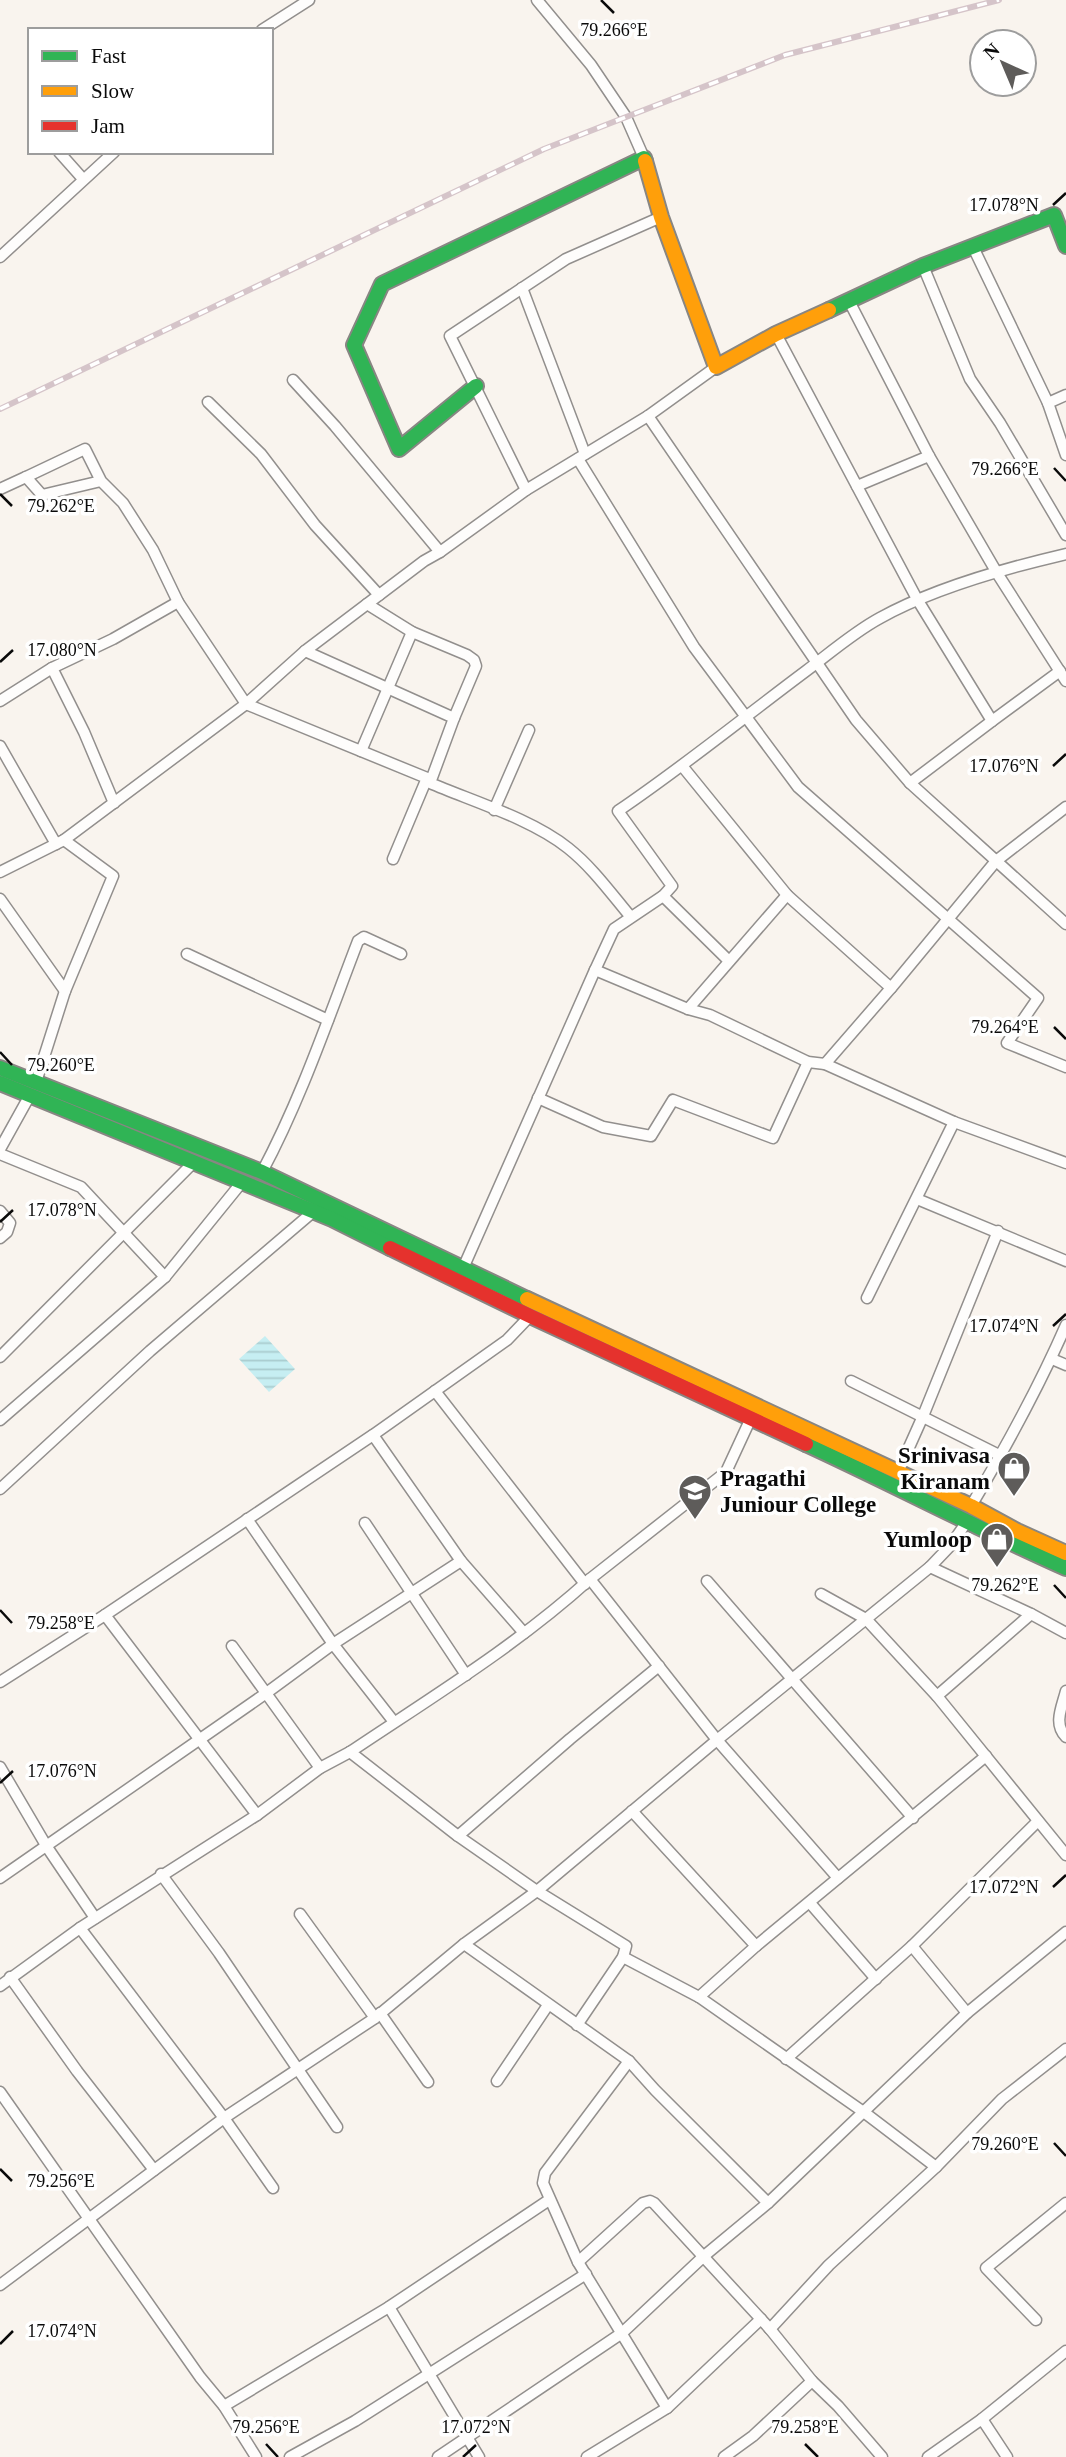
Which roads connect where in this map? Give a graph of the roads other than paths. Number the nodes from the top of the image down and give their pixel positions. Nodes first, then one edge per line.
1 (309, 0) edge
2 (537, 0) edge
3 (265, 28) edge
4 (61, 154) edge
5 (112, 154) edge
6 (644, 158) junction
7 (83, 179) junction
8 (1060, 213) edge
9 (662, 217) junction
10 (1066, 246) edge
11 (973, 247) junction
12 (0, 257) edge
13 (923, 266) junction
14 (522, 288) junction
15 (849, 301) junction
16 (776, 334) junction
17 (716, 367) junction
18 (292, 380) dead end
19 (476, 386) junction
20 (1066, 396) edge
21 (208, 402) dead end
22 (1048, 403) junction
23 (648, 416) junction
24 (1066, 455) edge
25 (929, 456) junction
26 (581, 457) junction
27 (26, 478) junction
28 (101, 481) junction
29 (857, 486) junction
30 (0, 489) edge
31 (526, 490) junction
32 (1066, 535) edge
33 (440, 552) junction
34 (1066, 554) edge
35 (997, 573) junction
36 (379, 595) junction
37 (917, 598) junction
38 (178, 602) junction
39 (367, 604) junction
40 (412, 632) junction
41 (305, 651) junction
42 (816, 664) junction
43 (52, 668) junction
44 (1063, 676) edge
45 (388, 688) junction
46 (0, 701) edge
47 (246, 704) junction
48 (746, 715) junction
49 (454, 718) junction
50 (992, 721) junction
51 (529, 730) dead end
52 (0, 746) edge
53 (361, 751) junction
54 (683, 767) junction
55 (910, 783) junction
56 (114, 803) junction
57 (1066, 807) edge
58 (494, 810) junction
59 (60, 842) junction
60 (393, 859) dead end
61 (996, 861) junction
62 (0, 872) edge
63 (787, 895) junction
64 (663, 896) junction
65 (0, 899) edge
66 (630, 916) junction
67 (947, 918) junction
68 (1066, 924) edge
69 (187, 954) dead end
70 (401, 954) dead end
71 (729, 961) junction
72 (595, 970) junction
73 (891, 988) junction
74 (65, 991) junction
75 (688, 1009) junction
76 (328, 1020) junction
77 (808, 1062) junction
78 (825, 1064) junction
79 (1066, 1067) edge
80 (0, 1068) edge
81 (0, 1083) edge
82 (33, 1088) junction
83 (538, 1098) junction
84 (954, 1122) junction
85 (0, 1152) edge
86 (194, 1162) junction
87 (1066, 1163) edge
88 (262, 1172) junction
89 (242, 1182) junction
90 (917, 1199) junction
91 (0, 1211) edge
92 (314, 1211) junction
93 (124, 1231) junction
94 (998, 1231) junction
95 (0, 1238) edge
96 (1066, 1261) edge
97 (464, 1266) junction
98 (165, 1277) junction
99 (867, 1298) dead end
100 (530, 1316) junction
101 (1066, 1325) edge
102 (0, 1357) edge
103 (1052, 1359) junction
104 (1066, 1365) edge
105 (851, 1381) dead end
106 (435, 1391) junction
107 (923, 1416) junction
108 (751, 1418) junction
109 (0, 1420) edge
110 (373, 1435) junction
111 (1001, 1456) junction
112 (898, 1472) junction
113 (0, 1489) edge
114 (971, 1506) junction
115 (247, 1519) junction
116 (966, 1522) junction
117 (365, 1523) dead end
118 (1066, 1553) edge
119 (461, 1561) junction
120 (930, 1567) junction
121 (1066, 1568) edge
122 (587, 1581) junction
123 (707, 1581) dead end
124 (413, 1592) junction
125 (821, 1594) dead end
126 (1031, 1614) junction
127 (105, 1615) junction
128 (866, 1619) junction
129 (524, 1633) junction
130 (1066, 1633) edge
131 (333, 1644) junction
132 (232, 1646) dead end
133 (659, 1666) junction
134 (466, 1675) junction
135 (792, 1678) junction
136 (0, 1682) edge
137 (1066, 1691) edge
138 (265, 1694) junction
139 (937, 1696) junction
140 (394, 1722) junction
141 (1066, 1737) edge
142 (199, 1738) junction
143 (717, 1740) junction
144 (349, 1752) junction
145 (986, 1756) junction
146 (0, 1767) edge
147 (320, 1768) junction
148 (632, 1811) junction
149 (257, 1815) junction
150 (913, 1818) junction
151 (1038, 1821) junction
152 (458, 1836) junction
153 (47, 1847) junction
154 (1066, 1856) edge
155 (162, 1874) junction
156 (0, 1878) edge
157 (838, 1878) junction
158 (537, 1891) junction
159 (810, 1903) junction
160 (300, 1914) dead end
161 (95, 1918) junction
162 (80, 1928) junction
163 (1066, 1933) edge
164 (464, 1944) junction
165 (756, 1946) junction
166 (912, 1946) junction
167 (623, 1956) junction
168 (10, 1978) junction
169 (876, 1979) junction
170 (0, 1986) edge
171 (699, 1997) junction
172 (548, 2005) junction
173 (967, 2013) junction
174 (378, 2016) junction
175 (577, 2025) junction
176 (1066, 2049) edge
177 (786, 2059) junction
178 (629, 2061) junction
179 (298, 2069) junction
180 (497, 2081) dead end
181 (428, 2082) dead end
182 (0, 2092) edge
183 (865, 2113) junction
184 (224, 2118) junction
185 (337, 2127) dead end
186 (936, 2167) junction
187 (154, 2170) junction
188 (273, 2188) dead end
189 (549, 2200) junction
190 (768, 2203) junction
191 (1066, 2203) edge
192 (89, 2220) junction
193 (704, 2256) junction
194 (578, 2262) junction
195 (586, 2274) junction
196 (0, 2285) edge
197 (389, 2306) junction
198 (761, 2319) junction
199 (1036, 2320) dead end
200 (770, 2329) junction
201 (622, 2333) junction
202 (1066, 2351) edge
203 (430, 2373) junction
204 (812, 2381) junction
205 (225, 2406) junction
206 (667, 2408) junction
207 (982, 2419) junction
208 (467, 2437) junction
209 (256, 2457) edge
210 (290, 2457) edge
211 (438, 2457) edge
212 (479, 2457) edge
213 (587, 2457) edge
214 (724, 2457) edge
215 (882, 2457) edge
216 (928, 2457) edge
217 (1007, 2457) edge

1 - 3 street
2 - 6 street
4 - 7 street
5 - 7 street
6 - 9 main road
6 - 19 main road
7 - 12 street
8 - 10 main road
8 - 11 main road
9 - 14 street
9 - 17 main road
11 - 13 main road
11 - 22 street
13 - 15 main road
13 - 32 street
14 - 19 street
14 - 26 street
15 - 16 main road
15 - 25 street
16 - 17 main road
16 - 29 street
17 - 23 street
18 - 33 street
19 - 31 street
20 - 22 street
21 - 36 street
22 - 24 street
23 - 26 street
23 - 42 street
25 - 29 street
25 - 35 street
26 - 31 street
26 - 48 street
27 - 28 street
27 - 28 street
27 - 30 street
28 - 38 street
29 - 37 street
31 - 33 street
33 - 36 street
34 - 35 street
35 - 37 street
35 - 44 street
36 - 39 street
37 - 42 street
37 - 50 street
38 - 43 street
38 - 47 street
39 - 40 street
39 - 41 street
40 - 45 street
40 - 49 street
41 - 45 street
41 - 47 street
42 - 48 street
42 - 55 street
43 - 46 street
43 - 56 street
44 - 50 street
45 - 49 street
45 - 53 street
47 - 53 street
47 - 56 street
48 - 54 street
48 - 67 street
49 - 58 street
50 - 55 street
51 - 58 street
52 - 59 street
53 - 60 street
54 - 63 street
54 - 64 street
55 - 61 street
56 - 59 street
57 - 61 street
58 - 66 street
59 - 62 street
59 - 74 street
61 - 67 street
61 - 68 street
63 - 71 street
63 - 73 street
64 - 66 street
64 - 71 street
65 - 74 street
66 - 72 street
67 - 73 street
67 - 79 street
69 - 76 street
70 - 76 street
71 - 75 street
72 - 75 street
72 - 83 street
73 - 78 street
74 - 82 street
75 - 77 street
76 - 88 street
77 - 78 street
77 - 83 street
78 - 84 street
80 - 82 main road
81 - 82 main road
82 - 85 street
82 - 86 main road
82 - 88 main road
83 - 97 street
84 - 87 street
84 - 90 street
85 - 93 street
86 - 89 main road
86 - 93 street
88 - 97 main road
89 - 92 main road
89 - 98 street
90 - 94 street
90 - 99 street
91 - 95 street
92 - 100 main road
92 - 113 street
93 - 98 street
93 - 102 street
94 - 96 street
94 - 107 street
97 - 112 main road
98 - 109 street
100 - 106 street
100 - 108 main road
101 - 103 street
103 - 104 street
103 - 111 street
105 - 107 street
106 - 110 street
106 - 122 street
107 - 111 street
107 - 112 street
108 - 116 main road
108 - 122 street
110 - 115 street
110 - 119 street
111 - 114 street
112 - 114 main road
114 - 118 main road
115 - 127 street
115 - 131 street
116 - 120 street
116 - 121 main road
117 - 124 street
119 - 124 street
119 - 129 street
120 - 126 street
120 - 128 street
122 - 129 street
122 - 133 street
123 - 135 street
124 - 131 street
124 - 134 street
125 - 128 street
126 - 130 street
126 - 139 street
127 - 136 street
127 - 142 street
128 - 135 street
128 - 139 street
129 - 134 street
131 - 138 street
131 - 140 street
132 - 138 street
133 - 143 street
133 - 152 street
134 - 140 street
135 - 143 street
135 - 150 street
137 - 141 street
138 - 142 street
138 - 147 street
139 - 145 street
140 - 144 street
142 - 149 street
142 - 153 street
143 - 148 street
143 - 157 street
144 - 147 street
144 - 152 street
145 - 150 street
145 - 151 street
146 - 153 street
147 - 149 street
148 - 158 street
148 - 165 street
149 - 155 street
150 - 157 street
151 - 154 street
151 - 166 street
152 - 158 street
153 - 156 street
153 - 161 street
155 - 161 street
155 - 179 street
157 - 159 street
158 - 164 street
158 - 167 street
159 - 165 street
159 - 169 street
160 - 174 street
161 - 162 street
162 - 168 street
162 - 184 street
163 - 173 street
164 - 172 street
164 - 174 street
165 - 171 street
166 - 169 street
166 - 173 street
167 - 171 street
167 - 175 street
168 - 170 street
168 - 187 street
169 - 177 street
171 - 177 street
172 - 175 street
172 - 180 street
173 - 183 street
174 - 179 street
174 - 181 street
175 - 178 street
176 - 186 street
177 - 183 street
178 - 189 street
178 - 190 street
179 - 184 street
179 - 185 street
182 - 192 street
183 - 186 street
183 - 190 street
184 - 187 street
184 - 188 street
186 - 200 street
187 - 192 street
189 - 194 street
189 - 197 street
190 - 193 street
191 - 199 street
192 - 196 street
192 - 205 street
193 - 194 street
193 - 198 street
193 - 201 street
194 - 195 street
195 - 201 street
195 - 203 street
197 - 203 street
197 - 205 street
198 - 200 street
198 - 206 street
200 - 204 street
201 - 206 street
201 - 208 street
202 - 207 street
203 - 208 street
203 - 210 street
204 - 214 street
204 - 215 street
205 - 209 street
206 - 213 street
207 - 216 street
207 - 217 street
208 - 211 street
208 - 212 street

